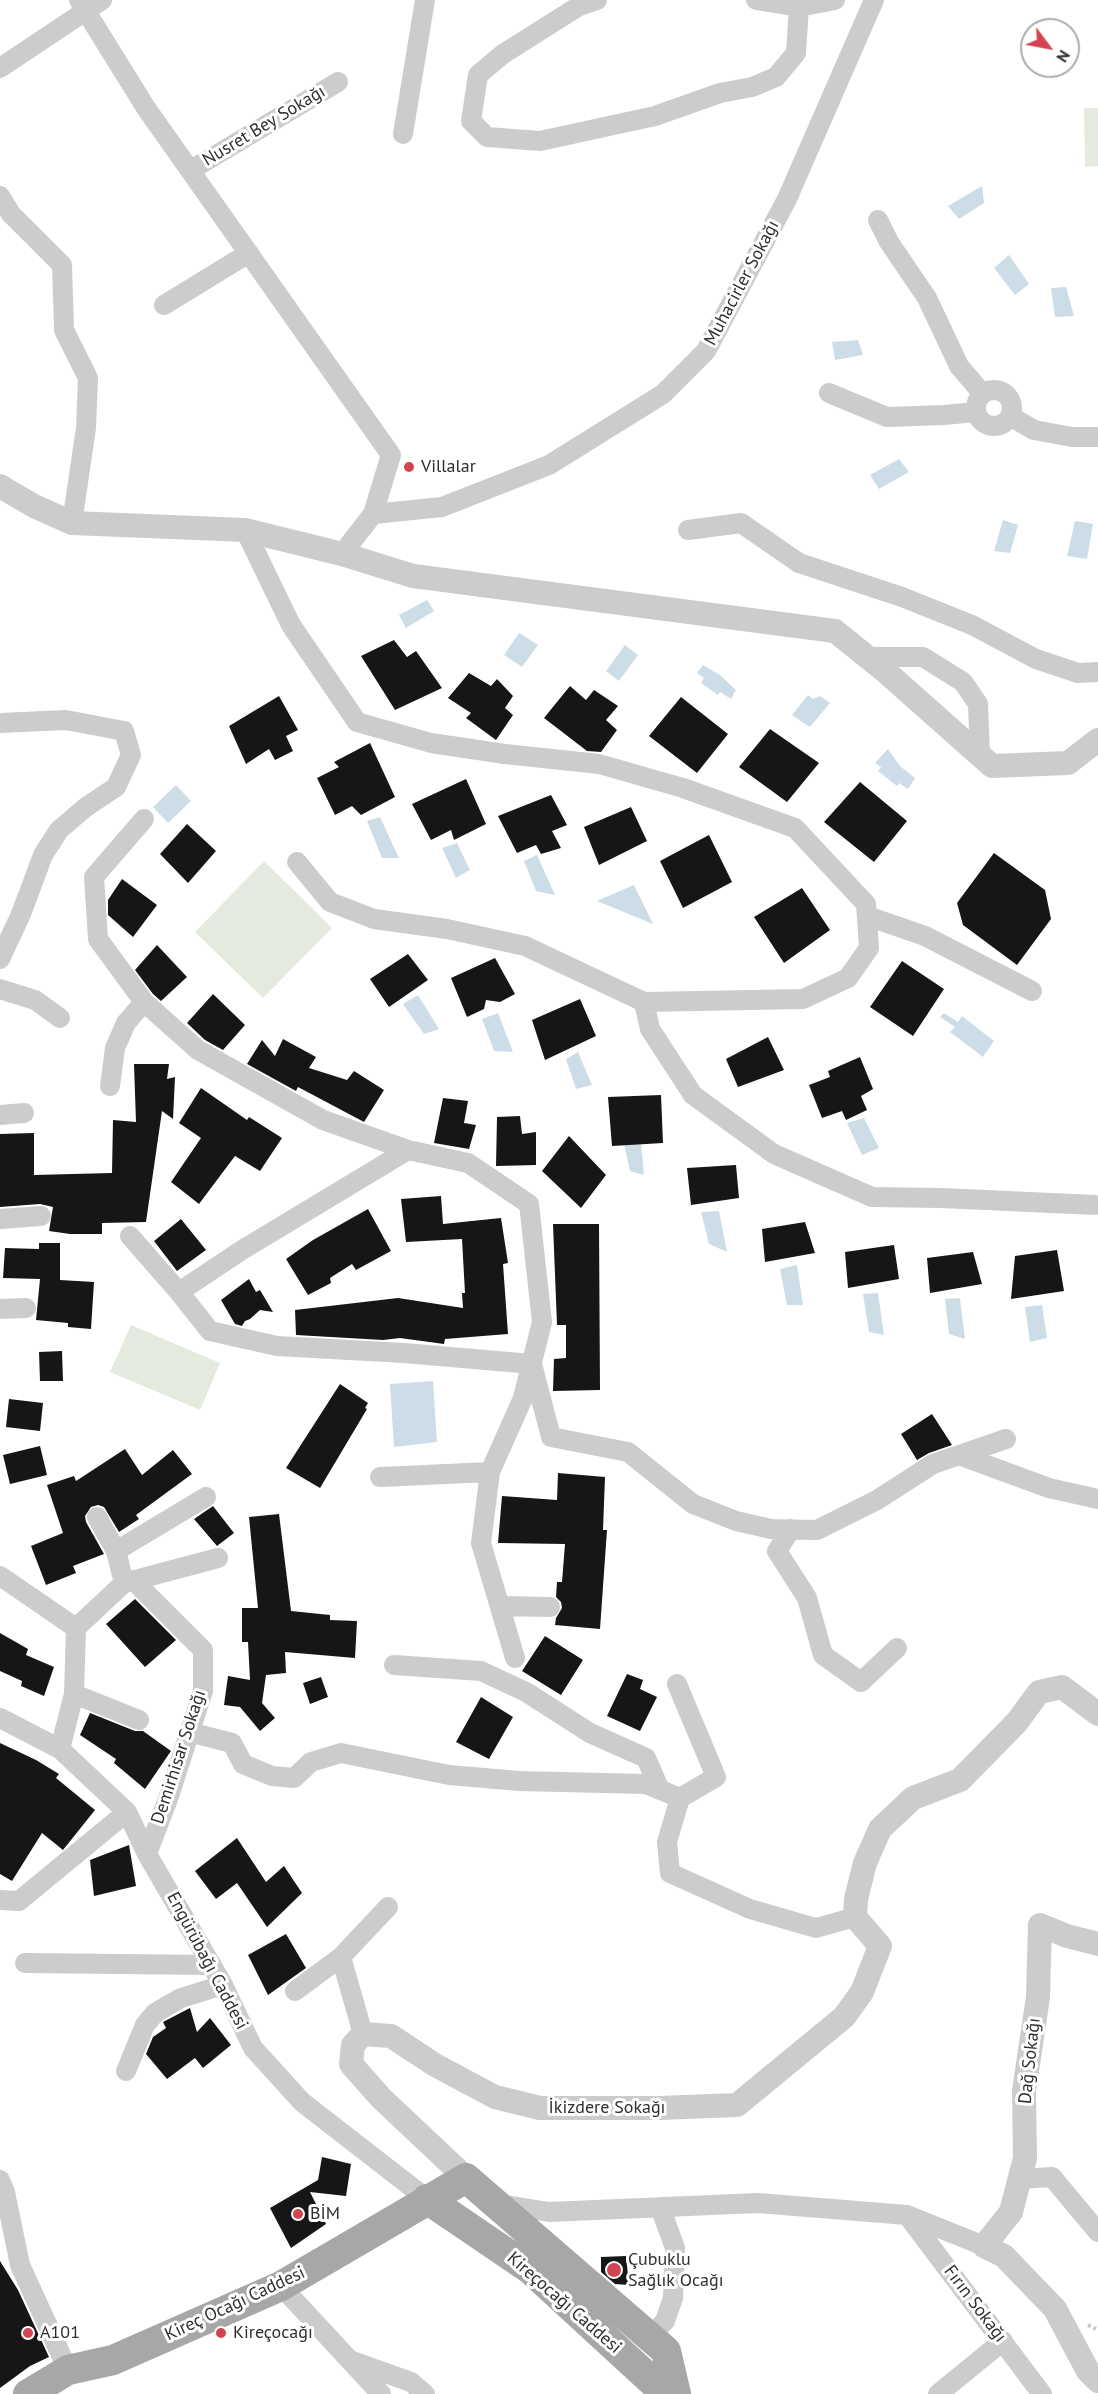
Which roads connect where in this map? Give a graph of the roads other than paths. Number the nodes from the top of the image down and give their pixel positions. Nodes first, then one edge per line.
1 (425, 0) edge
2 (597, 0) edge
3 (756, 0) edge
4 (835, 0) edge
5 (874, 0) edge
6 (89, 4) edge
7 (799, 7) junction
8 (0, 68) edge
9 (338, 82) dead end
10 (403, 134) dead end
11 (191, 170) junction
12 (0, 196) edge
13 (878, 220) dead end
14 (249, 253) junction
15 (164, 305) dead end
16 (829, 393) dead end
17 (979, 402) junction
18 (1010, 416) junction
19 (1098, 437) edge
20 (0, 486) edge
21 (373, 514) junction
22 (72, 523) junction
23 (244, 530) junction
24 (688, 530) dead end
25 (342, 554) junction
26 (868, 657) junction
27 (1098, 672) edge
28 (0, 723) edge
29 (1098, 740) edge
30 (980, 756) junction
31 (144, 819) dead end
32 (297, 862) dead end
33 (867, 916) junction
34 (0, 959) edge
35 (0, 989) edge
36 (1032, 991) dead end
37 (144, 1002) junction
38 (644, 1002) junction
39 (60, 1018) dead end
40 (110, 1086) dead end
41 (24, 1113) dead end
42 (0, 1114) edge
43 (408, 1150) junction
44 (1095, 1205) dead end
45 (41, 1216) dead end
46 (0, 1220) edge
47 (130, 1236) dead end
48 (179, 1292) junction
49 (26, 1308) dead end
50 (0, 1309) edge
51 (532, 1364) junction
52 (1006, 1439) dead end
53 (959, 1455) junction
54 (490, 1473) junction
55 (380, 1477) dead end
56 (206, 1497) dead end
57 (1098, 1499) edge
58 (97, 1517) dead end
59 (791, 1529) junction
60 (116, 1551) junction
61 (218, 1558) dead end
62 (0, 1576) edge
63 (129, 1582) junction
64 (500, 1606) junction
65 (550, 1607) dead end
66 (76, 1628) junction
67 (897, 1648) dead end
68 (515, 1658) dead end
69 (394, 1665) dead end
70 (677, 1684) dead end
71 (74, 1694) junction
72 (1098, 1714) edge
73 (0, 1718) edge
74 (139, 1720) dead end
75 (189, 1732) junction
76 (60, 1749) junction
77 (660, 1790) junction
78 (680, 1798) junction
79 (127, 1812) junction
80 (147, 1854) junction
81 (0, 1900) edge
82 (388, 1907) dead end
83 (855, 1917) junction
84 (1098, 1944) edge
85 (342, 1957) junction
86 (25, 1963) dead end
87 (212, 1965) junction
88 (223, 1985) junction
89 (296, 1991) dead end
90 (363, 2034) junction
91 (126, 2072) dead end
92 (466, 2178) junction
93 (1020, 2179) junction
94 (0, 2180) edge
95 (427, 2199) junction
96 (495, 2204) junction
97 (660, 2207) junction
98 (1091, 2210) edge
99 (907, 2215) junction
100 (1098, 2232) edge
101 (984, 2246) junction
102 (281, 2286) junction
103 (650, 2337) junction
104 (1003, 2341) junction
105 (346, 2358) junction
106 (68, 2370) junction
107 (1098, 2381) edge
108 (28, 2394) edge
109 (381, 2394) edge
110 (425, 2394) edge
111 (666, 2394) edge
112 (676, 2394) edge
113 (938, 2394) edge
114 (1042, 2394) edge

1 - 10 street
2 - 7 street
3 - 7 street
4 - 7 street
5 - 21 street, Muhacirler Sokağı
6 - 8 street
6 - 11 street
9 - 11 street, Nusret Bey Sokağı
11 - 14 street
12 - 22 street
13 - 17 street
14 - 15 street
14 - 21 street
16 - 17 street
17 - 18 street
17 - 18 street
18 - 19 street
20 - 22 street
21 - 25 street
22 - 23 street
23 - 25 street
23 - 33 street
24 - 27 street
25 - 26 street
26 - 30 street
26 - 30 street
28 - 34 street
29 - 30 street
31 - 37 street
32 - 38 street
33 - 36 street
33 - 38 street
35 - 39 street
37 - 40 street
37 - 43 street
38 - 44 street
41 - 42 street
43 - 48 street
43 - 51 street
45 - 46 street
47 - 48 street
48 - 51 street
49 - 50 street
51 - 54 street
51 - 59 street
52 - 53 street
53 - 57 street
53 - 59 street
54 - 55 street
54 - 64 street
56 - 60 street
58 - 60 street
59 - 67 street
60 - 63 street
61 - 63 street
62 - 66 street
63 - 66 street
63 - 75 street, Demirhisar Sokağı
64 - 65 street
64 - 68 street
66 - 71 street
69 - 77 street
70 - 78 street
71 - 74 street
71 - 76 street
72 - 83 street
73 - 76 street, Engürübağı Caddesi
75 - 77 street
75 - 80 street, Demirhisar Sokağı
76 - 79 street, Engürübağı Caddesi
77 - 78 street
78 - 83 street
79 - 80 street, Engürübağı Caddesi
79 - 81 street
80 - 87 street, Engürübağı Caddesi
82 - 85 street
83 - 90 street, İkizdere Sokağı
84 - 93 street, Dağ Sokağı
85 - 89 street
85 - 90 street
86 - 87 street
87 - 88 street, Engürübağı Caddesi
88 - 91 street
88 - 95 street, Engürübağı Caddesi
90 - 92 street
92 - 95 main road, Kireç Ocağı Caddesi
92 - 96 main road, Kireçocağı Caddesi
93 - 98 street
93 - 101 street, Dağ Sokağı
94 - 106 street
95 - 102 main road, Kireç Ocağı Caddesi
95 - 111 main road, Kireçocağı Caddesi
96 - 97 street
96 - 103 main road, Kireçocağı Caddesi
97 - 99 street
97 - 103 street
98 - 100 street
99 - 101 street
99 - 104 street, Fırın Sokağı
101 - 107 street
102 - 105 street
102 - 106 main road, Kireç Ocağı Caddesi
103 - 112 main road, Kireçocağı Caddesi
104 - 113 street
104 - 114 street, Fırın Sokağı
105 - 109 street
105 - 110 street
106 - 108 main road, Kireç Ocağı Caddesi

